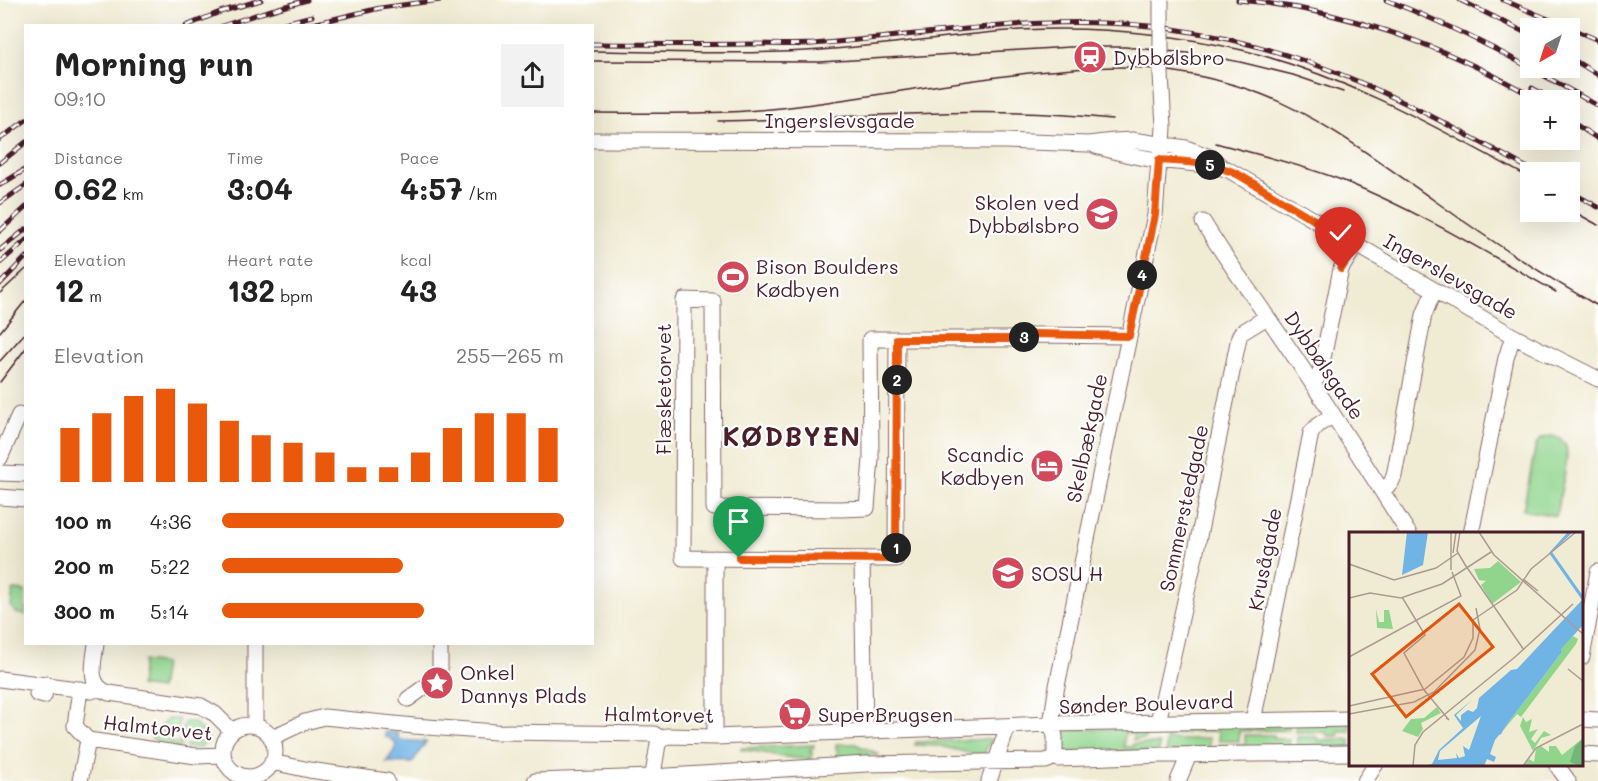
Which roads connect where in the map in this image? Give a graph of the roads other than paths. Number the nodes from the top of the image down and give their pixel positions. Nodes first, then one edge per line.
1 (1161, 0) edge
2 (594, 140) edge
3 (1088, 144) junction
4 (1160, 144) junction
5 (1159, 160) junction
6 (1223, 168) junction
7 (1203, 222) dead end
8 (1356, 245) junction
9 (1434, 290) junction
10 (1268, 317) junction
11 (1129, 336) junction
12 (1514, 336) junction
13 (897, 339) junction
14 (1598, 379) edge
15 (1313, 385) junction
16 (22, 411) edge
17 (1333, 415) junction
18 (0, 435) edge
19 (0, 458) edge
20 (0, 473) edge
21 (24, 474) edge
22 (1382, 491) junction
23 (0, 497) edge
24 (24, 500) edge
25 (1405, 532) edge
26 (1471, 532) edge
27 (715, 558) junction
28 (862, 559) junction
29 (1598, 572) edge
30 (96, 645) edge
31 (255, 645) edge
32 (1583, 647) edge
33 (440, 648) dead end
34 (0, 679) edge
35 (98, 687) junction
36 (80, 689) junction
37 (408, 699) dead end
38 (1349, 719) edge
39 (1583, 719) edge
40 (1598, 720) edge
41 (1253, 721) junction
42 (1158, 722) junction
43 (1051, 724) junction
44 (255, 726) junction
45 (1008, 726) junction
46 (232, 731) junction
47 (865, 732) junction
48 (715, 737) junction
49 (271, 738) junction
50 (662, 739) junction
51 (88, 740) junction
52 (1349, 753) edge
53 (1583, 754) edge
54 (223, 755) junction
55 (1189, 755) junction
56 (1598, 755) edge
57 (1055, 757) junction
58 (996, 762) junction
59 (1375, 766) edge
60 (1557, 766) edge
61 (266, 772) edge
62 (822, 774) edge
63 (229, 776) edge
64 (652, 779) edge
65 (80, 781) edge
66 (387, 781) edge
67 (535, 781) edge
68 (989, 781) edge
69 (1178, 781) edge
70 (1365, 781) edge
71 (1568, 781) edge

1 - 4 street, bridge
2 - 3 street, Ingerslevsgade
3 - 4 street, Ingerslevsgade
3 - 5 street, Ingerslevsgade
4 - 5 street
4 - 6 street, Ingerslevsgade
5 - 6 street, Ingerslevsgade
5 - 11 street, Skelbækgade
6 - 8 street, Ingerslevsgade
7 - 10 street, Dybbølsgade
8 - 9 street, Ingerslevsgade
8 - 15 street
9 - 12 street, Ingerslevsgade
9 - 22 street
10 - 15 street, Dybbølsgade
10 - 42 street, Sommerstedgade
11 - 13 street
11 - 43 street, Skelbækgade
12 - 14 street, Ingerslevsgade
12 - 26 street
13 - 27 street, Flæsketorvet
13 - 28 street, Flæsketorvet
15 - 17 street, Dybbølsgade
16 - 18 street
16 - 19 street
17 - 22 street, Dybbølsgade
17 - 41 street, Krusågade
20 - 21 street
22 - 25 street, Dybbølsgade
23 - 24 street
27 - 28 street, Flæsketorvet
27 - 48 street
28 - 47 street
29 - 32 street
30 - 35 street
31 - 44 street
33 - 37 street
34 - 36 street
35 - 36 street
35 - 46 street, Halmtorvet
36 - 51 street
38 - 41 street, Sønder Boulevard
39 - 40 street
41 - 42 street, Sønder Boulevard
42 - 43 street, Sønder Boulevard
43 - 45 street, Halmtorvet
43 - 57 street, Sønder Boulevard
44 - 46 street
44 - 49 street
45 - 47 street, Halmtorvet
45 - 58 street
46 - 54 street
47 - 48 street, Halmtorvet
48 - 50 street, Halmtorvet
49 - 50 street, Halmtorvet
49 - 61 street
50 - 64 street
51 - 54 street, Halmtorvet
51 - 65 street
52 - 55 street
53 - 56 street
54 - 63 street
55 - 57 street
55 - 69 street
57 - 58 street
58 - 62 street
58 - 68 street
59 - 70 street
60 - 71 street
61 - 63 street
61 - 66 street
62 - 64 street
64 - 67 street

